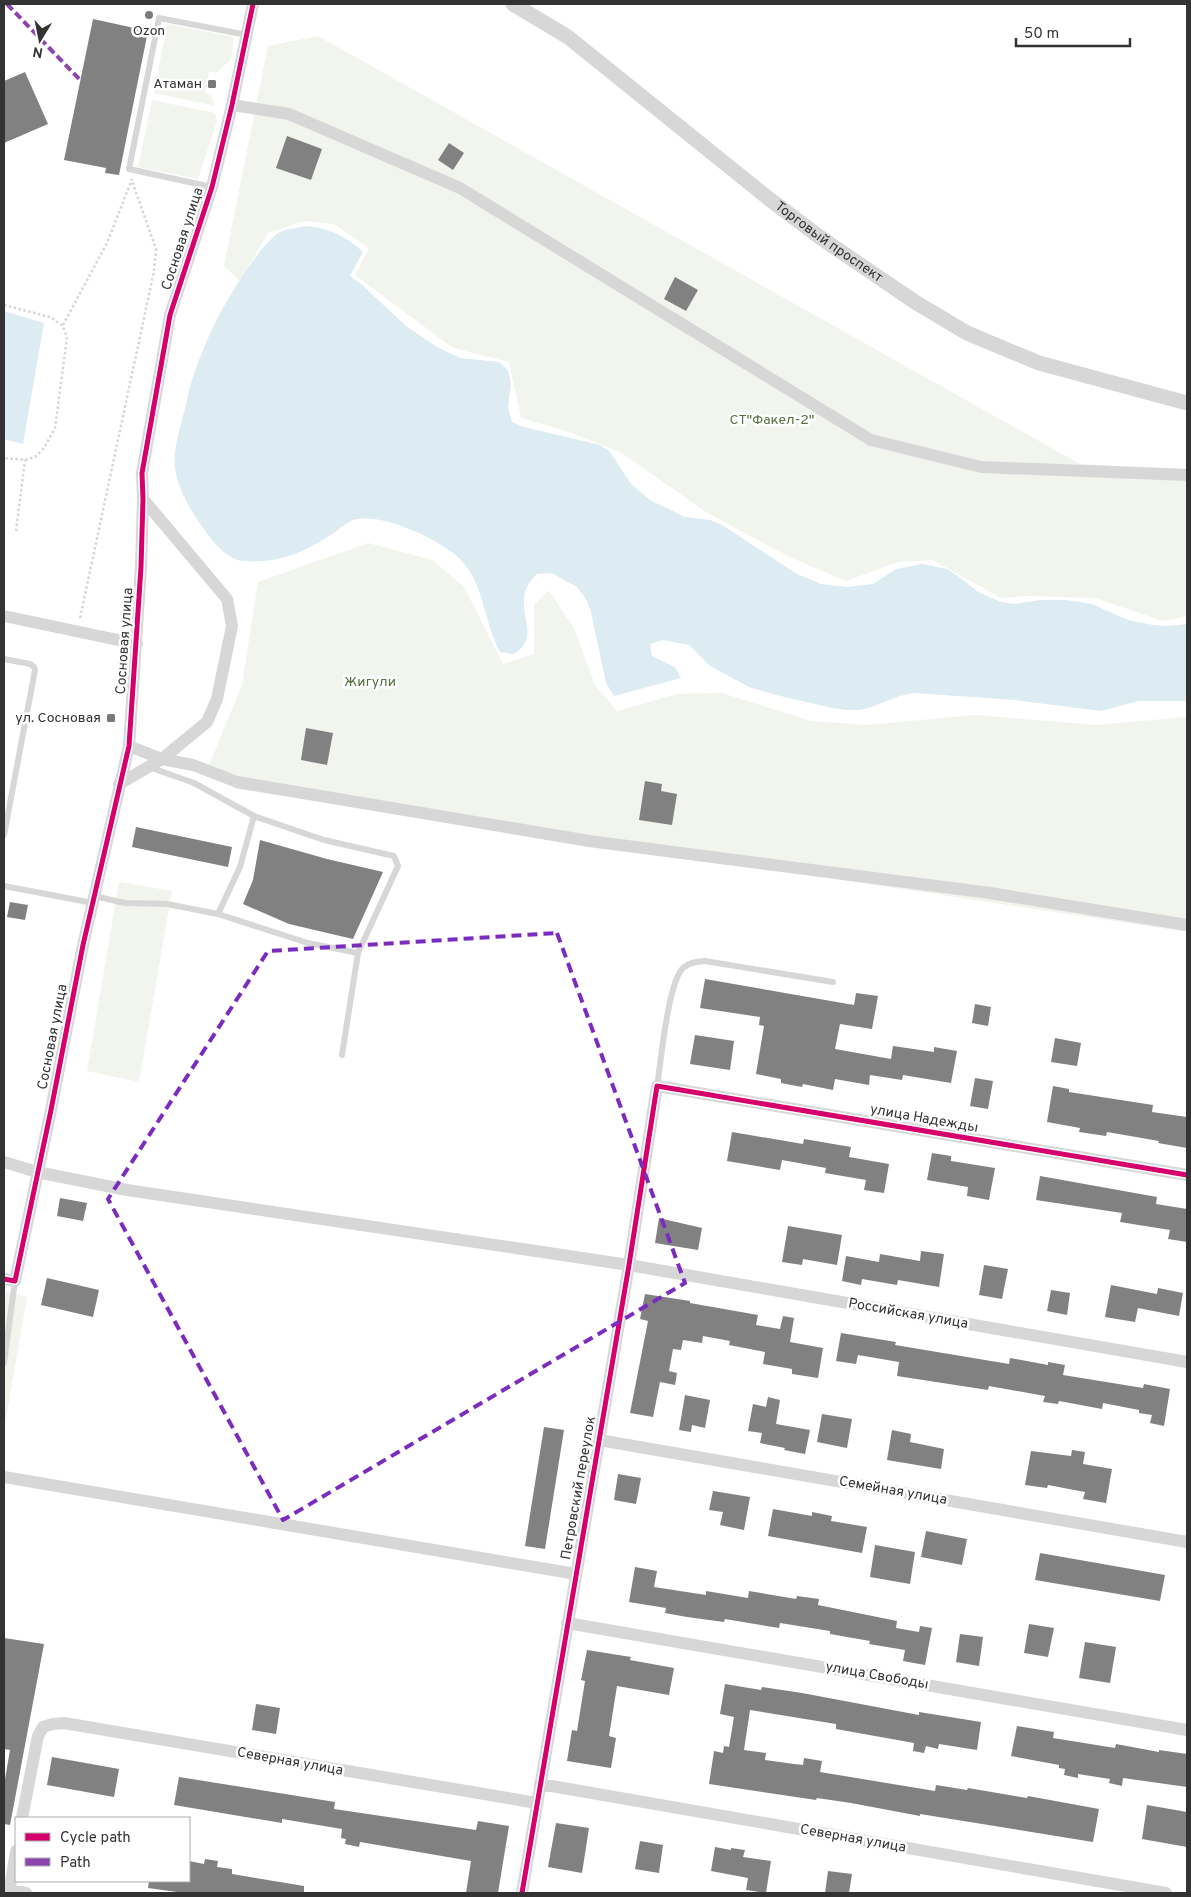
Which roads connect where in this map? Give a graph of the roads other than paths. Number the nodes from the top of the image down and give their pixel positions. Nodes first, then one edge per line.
1 (254, 4) edge
2 (513, 4) edge
3 (247, 35) junction
4 (232, 105) junction
5 (212, 187) junction
6 (1187, 404) edge
7 (1187, 476) edge
8 (143, 499) junction
9 (4, 616) edge
10 (137, 644) junction
11 (4, 659) edge
12 (129, 746) junction
13 (162, 759) junction
14 (149, 767) junction
15 (119, 784) junction
16 (254, 816) junction
17 (4, 835) edge
18 (4, 886) edge
19 (94, 899) junction
20 (218, 914) junction
21 (1187, 924) edge
22 (358, 953) junction
23 (833, 982) dead end
24 (342, 1055) dead end
25 (657, 1086) junction
26 (4, 1162) edge
27 (37, 1172) junction
28 (1187, 1175) edge
29 (629, 1265) junction
30 (9, 1280) edge
31 (1187, 1362) edge
32 (4, 1363) edge
33 (598, 1440) junction
34 (4, 1478) edge
35 (1187, 1542) edge
36 (576, 1574) junction
37 (567, 1623) junction
38 (1187, 1730) edge
39 (540, 1784) junction
40 (537, 1803) junction
41 (22, 1817) edge
42 (15, 1857) edge
43 (9, 1892) edge
44 (26, 1893) edge
45 (522, 1893) edge
46 (1166, 1893) edge

1 - 3 street, Сосновая улица
2 - 6 street, Торговый проспект
3 - 4 street, Сосновая улица
3 - 5 lane
4 - 5 street, Сосновая улица
4 - 7 street
5 - 8 street, Сосновая улица
8 - 10 street, Сосновая улица
8 - 13 street
9 - 10 street
10 - 12 street, Сосновая улица
11 - 17 lane
12 - 13 street
12 - 15 street, Сосновая улица
13 - 14 street
13 - 21 street
14 - 15 street
14 - 16 lane
15 - 19 street, Сосновая улица
16 - 20 lane
16 - 22 lane
18 - 19 lane
19 - 20 lane
19 - 27 street, Сосновая улица
20 - 22 lane
22 - 24 lane
23 - 25 lane
25 - 28 street, улица Надежды
25 - 29 street, Петровский переулок
26 - 27 street, Российская улица
27 - 29 street, Российская улица
27 - 30 street, Сосновая улица
29 - 31 street, Российская улица
29 - 33 street, Петровский переулок
30 - 32 lane
33 - 35 street, Семейная улица
33 - 36 street, Петровский переулок
34 - 36 street
36 - 37 street, Петровский переулок
37 - 38 street, улица Свободы
37 - 39 street, Петровский переулок
39 - 40 street, Петровский переулок
39 - 46 street, Северная улица
40 - 41 street, Северная улица
40 - 45 street, Петровский переулок
42 - 43 street
43 - 44 street

